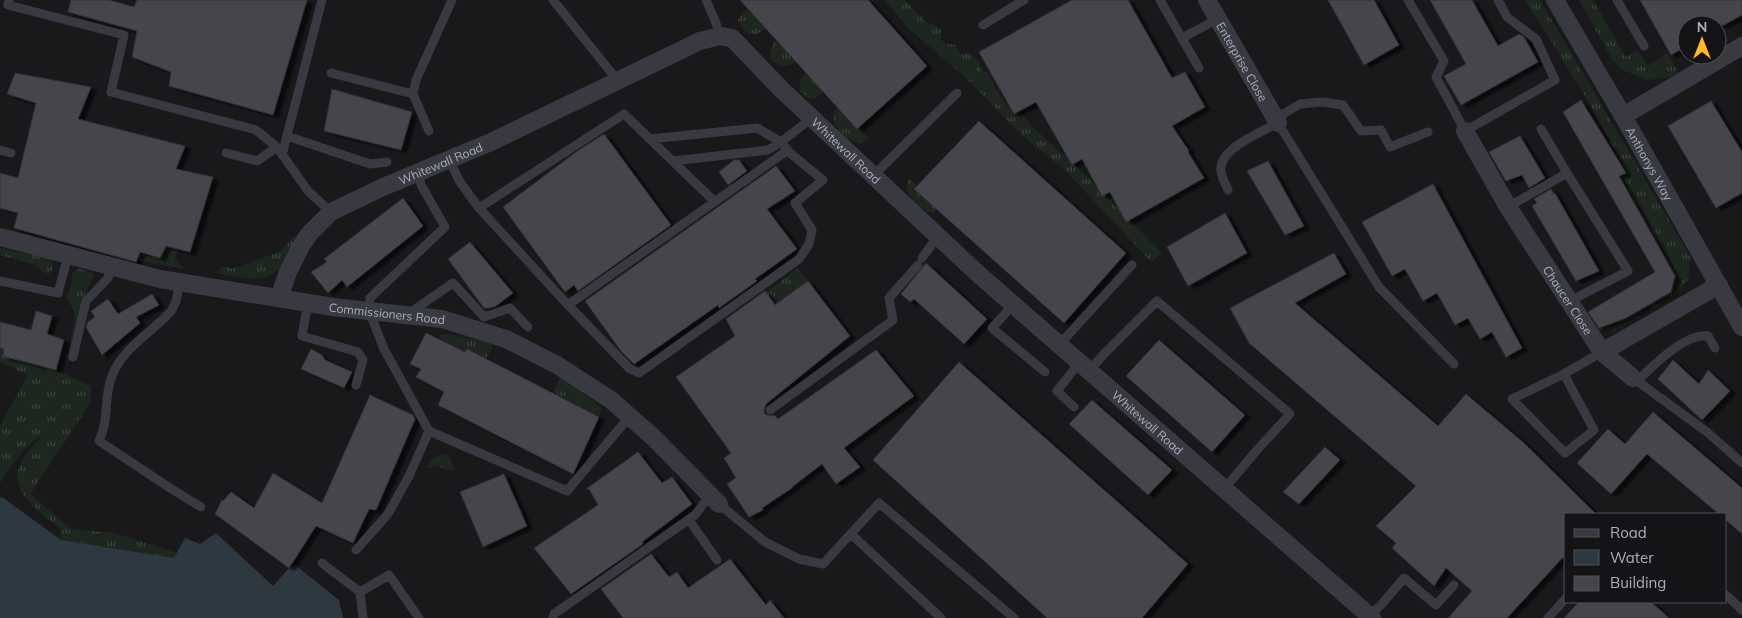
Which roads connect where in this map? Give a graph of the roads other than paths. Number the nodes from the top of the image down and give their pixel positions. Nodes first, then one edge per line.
1 (322, 0) edge
2 (452, 0) edge
3 (553, 0) edge
4 (706, 0) edge
5 (1024, 0) edge
6 (1160, 0) edge
7 (1207, 0) edge
8 (1408, 0) edge
9 (1498, 0) edge
10 (1555, 0) edge
11 (1617, 0) edge
12 (6, 2) edge
13 (1218, 19) junction
14 (983, 25) dead end
15 (720, 36) junction
16 (1182, 38) junction
17 (1644, 46) dead end
18 (1742, 46) edge
19 (1199, 68) dead end
20 (330, 73) dead end
21 (618, 81) junction
22 (957, 93) dead end
23 (413, 94) junction
24 (1623, 116) junction
25 (812, 118) junction
26 (1277, 121) junction
27 (1541, 129) dead end
28 (429, 131) dead end
29 (1465, 131) junction
30 (1428, 132) dead end
31 (287, 136) junction
32 (650, 139) junction
33 (781, 142) junction
34 (0, 150) edge
35 (788, 150) junction
36 (280, 151) junction
37 (10, 153) dead end
38 (226, 153) dead end
39 (449, 160) junction
40 (673, 161) junction
41 (387, 162) dead end
42 (418, 172) junction
43 (1567, 173) junction
44 (873, 176) junction
45 (1228, 190) dead end
46 (714, 202) junction
47 (1508, 207) junction
48 (479, 208) junction
49 (331, 212) junction
50 (938, 236) junction
51 (0, 237) edge
52 (68, 256) junction
53 (1132, 264) dead end
54 (112, 268) junction
55 (0, 281) edge
56 (180, 282) junction
57 (1718, 285) junction
58 (279, 298) junction
59 (308, 302) junction
60 (1568, 302) junction
61 (568, 305) junction
62 (1013, 305) junction
63 (369, 311) junction
64 (406, 316) junction
65 (528, 327) dead end
66 (1742, 327) edge
67 (1059, 345) junction
68 (1715, 348) dead end
69 (1602, 352) junction
70 (73, 357) dead end
71 (1454, 364) dead end
72 (1084, 367) junction
73 (1045, 372) dead end
74 (1564, 374) junction
75 (1635, 380) junction
76 (356, 386) dead end
77 (1074, 407) dead end
78 (770, 410) dead end
79 (630, 416) junction
80 (429, 430) junction
81 (1742, 463) edge
82 (1224, 490) junction
83 (714, 500) junction
84 (201, 507) dead end
85 (689, 520) junction
86 (851, 534) junction
87 (356, 550) dead end
88 (717, 560) dead end
89 (322, 563) dead end
90 (1454, 585) dead end
91 (360, 592) junction
92 (1727, 597) edge
93 (1564, 600) edge
94 (1742, 610) edge
95 (1371, 617) edge
96 (363, 618) edge
97 (418, 618) edge
98 (553, 618) edge
99 (941, 618) edge
100 (1014, 618) edge
101 (1548, 618) edge

1 - 31 lane
2 - 23 lane
3 - 21 lane
4 - 15 lane
5 - 14 lane
6 - 16 lane
7 - 13 street, Enterprise Close
8 - 29 lane
9 - 29 lane
10 - 24 street, Anthonys Way
11 - 17 lane
12 - 36 lane
13 - 16 lane
13 - 26 street, Enterprise Close
15 - 21 street, Whitewall Road
15 - 25 street, Whitewall Road
16 - 19 lane
18 - 24 street
20 - 23 lane
21 - 39 street, Whitewall Road
22 - 44 lane
23 - 28 lane
24 - 57 street, Anthonys Way
25 - 33 lane
25 - 44 street, Whitewall Road
26 - 30 lane
26 - 45 lane
26 - 71 lane
27 - 43 lane
29 - 47 street, Chaucer Close
31 - 36 lane
31 - 41 lane
32 - 33 lane
32 - 40 lane
32 - 48 lane
33 - 35 lane
33 - 40 lane
34 - 37 lane
35 - 46 lane
35 - 61 lane
36 - 38 lane
36 - 49 lane
39 - 42 street, Whitewall Road
39 - 48 lane
40 - 46 lane
42 - 49 street, Whitewall Road
42 - 63 lane
43 - 47 lane
43 - 60 lane
44 - 50 street, Whitewall Road
46 - 61 lane
47 - 60 street, Chaucer Close
48 - 61 lane
49 - 58 street, Whitewall Road
50 - 62 street, Whitewall Road
50 - 78 lane
51 - 52 street, Commissioners Road
52 - 54 street, Commissioners Road
52 - 55 lane
53 - 67 lane
54 - 56 street, Commissioners Road
54 - 70 lane
56 - 58 street, Commissioners Road
56 - 84 lane
57 - 66 street, Anthonys Way
57 - 69 street
58 - 59 street, Commissioners Road
59 - 63 street, Commissioners Road
59 - 76 lane
60 - 69 street, Chaucer Close
62 - 67 street, Whitewall Road
62 - 73 lane
63 - 64 street, Commissioners Road
63 - 80 lane
64 - 65 lane
64 - 79 street, Commissioners Road
67 - 72 street, Whitewall Road
68 - 75 lane
69 - 74 lane
69 - 75 street, Chaucer Close
72 - 77 lane
72 - 82 street, Whitewall Road
72 - 82 lane
74 - 74 lane
75 - 81 lane
79 - 80 lane
79 - 83 street, Commissioners Road
80 - 87 lane
82 - 95 street, Whitewall Road
83 - 85 lane
83 - 86 lane
85 - 88 lane
85 - 98 lane
86 - 99 lane
86 - 100 lane
89 - 91 lane
90 - 95 lane
91 - 96 lane
91 - 97 lane
92 - 94 lane
93 - 101 lane

